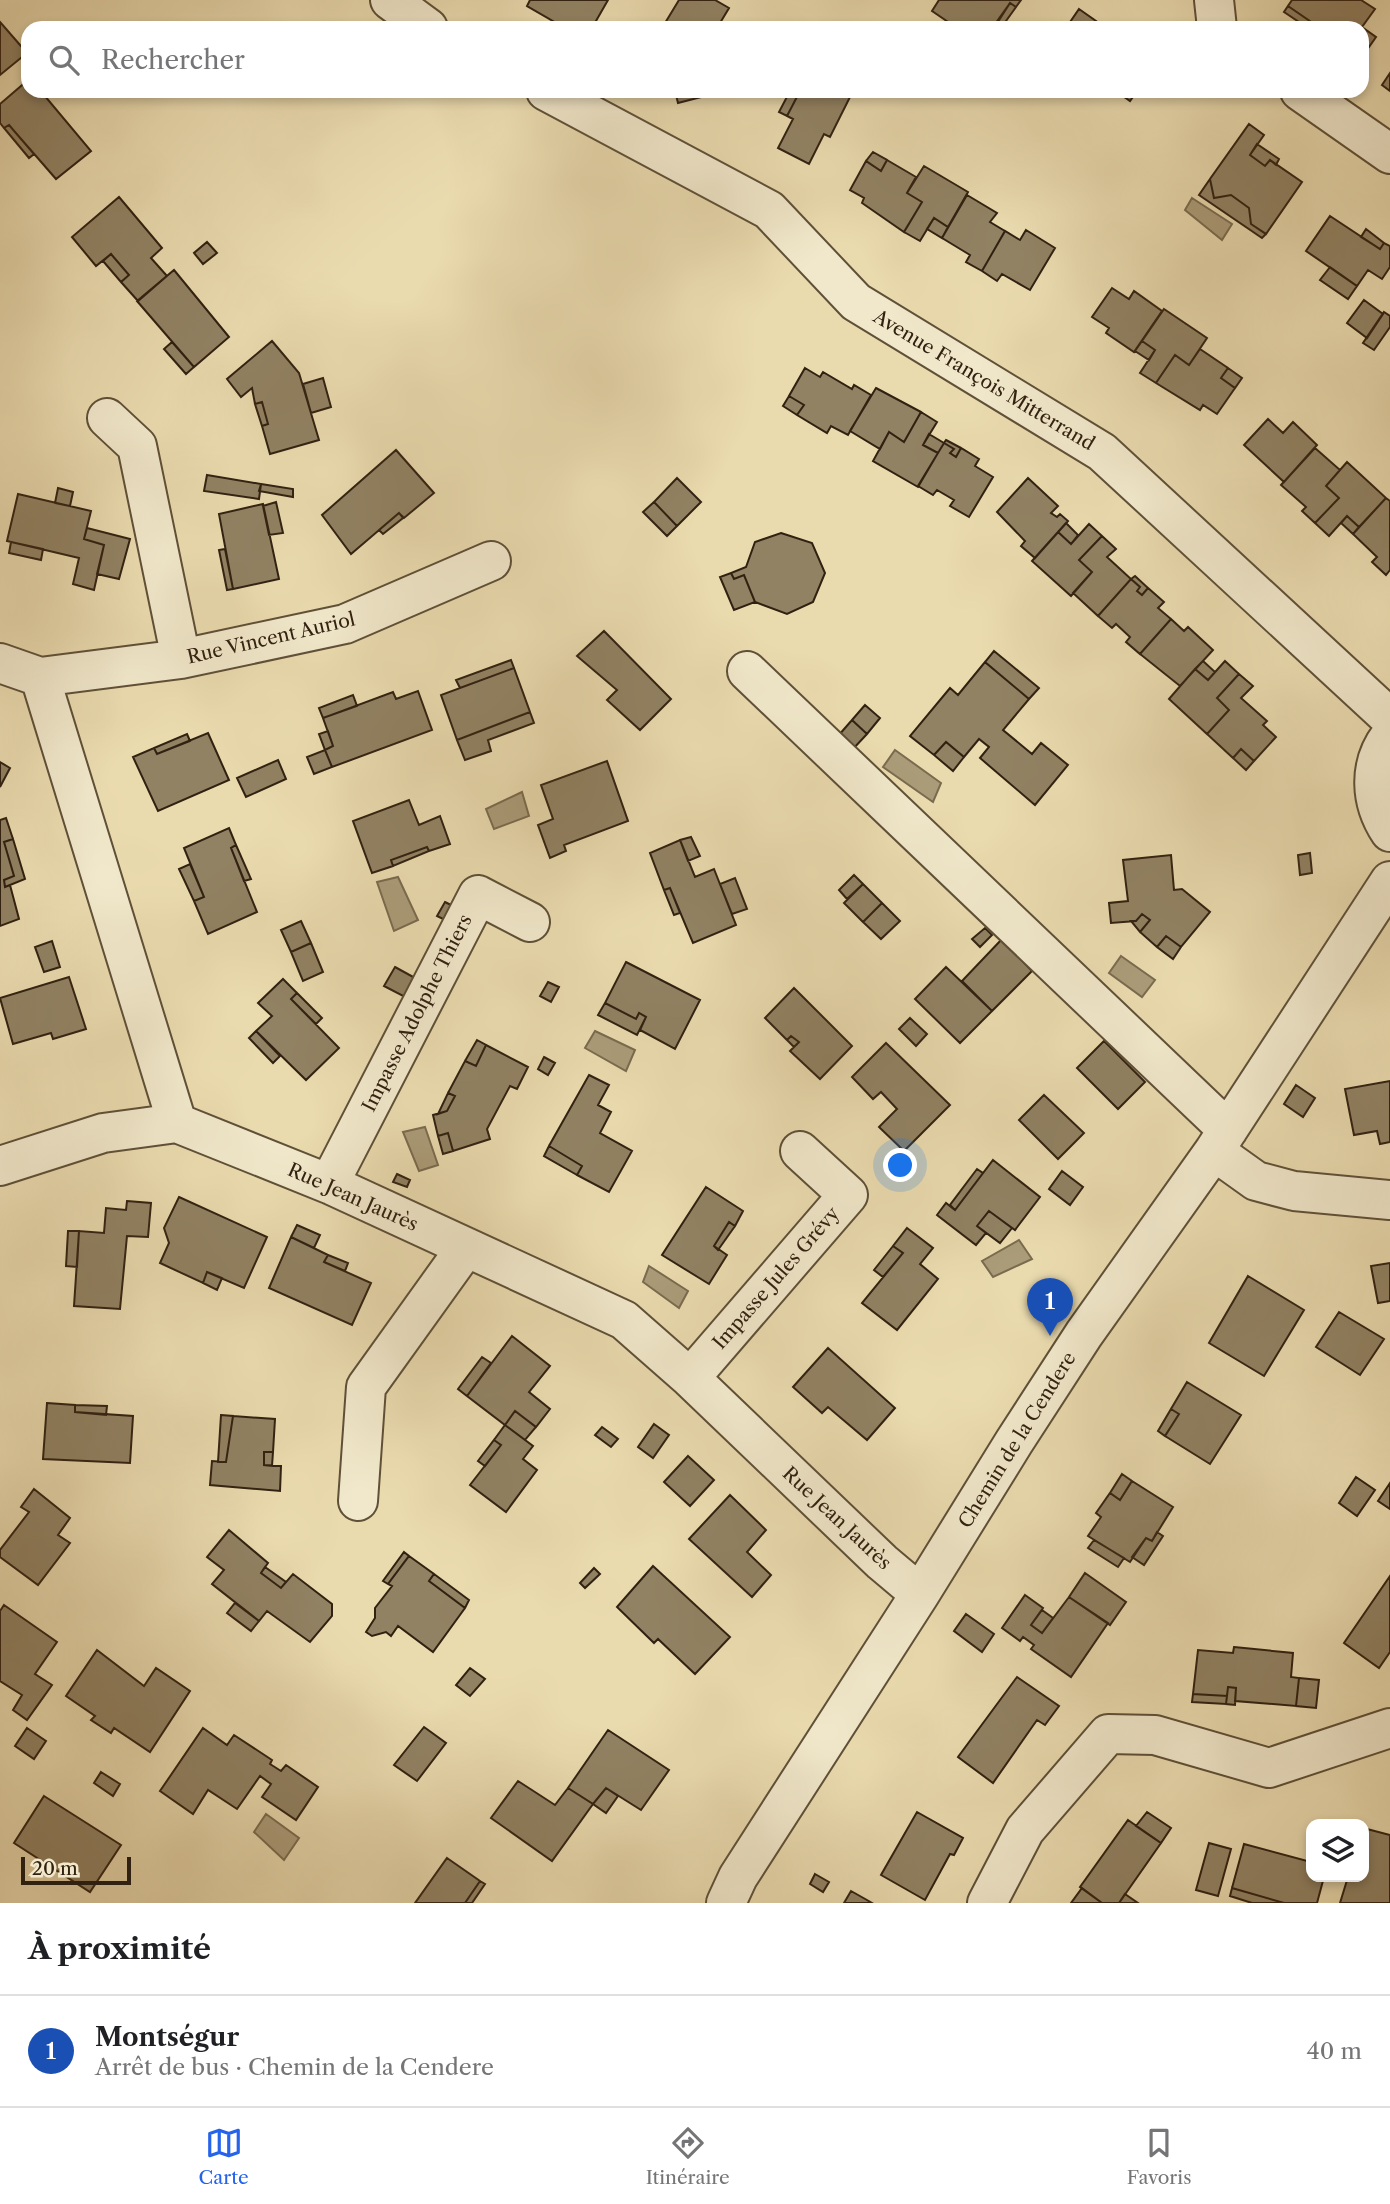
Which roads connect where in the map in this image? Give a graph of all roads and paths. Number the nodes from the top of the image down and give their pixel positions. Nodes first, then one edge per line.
1 (390, 0) edge
2 (1213, 0) edge
3 (418, 21) edge
4 (1216, 21) edge
5 (559, 98) edge
6 (1310, 98) edge
7 (1390, 154) edge
8 (107, 418) dead end
9 (491, 561) dead end
10 (181, 659) junction
11 (0, 663) edge
12 (747, 671) dead end
13 (40, 677) junction
14 (1390, 718) edge
15 (1390, 736) edge
16 (1390, 832) edge
17 (1390, 881) edge
18 (530, 922) dead end
19 (177, 1124) junction
20 (1221, 1140) junction
21 (800, 1151) dead end
22 (0, 1166) edge
23 (329, 1184) junction
24 (1390, 1200) edge
25 (466, 1249) junction
26 (690, 1378) junction
27 (358, 1501) dead end
28 (920, 1594) junction
29 (1390, 1728) edge
30 (726, 1903) edge
31 (987, 1903) edge

1 - 3 street
2 - 4 street
5 - 14 street, Avenue François Mitterrand
6 - 7 street
8 - 10 street
9 - 10 street, Rue Vincent Auriol
10 - 13 street, Rue Vincent Auriol
11 - 13 street
12 - 20 street
13 - 19 street
15 - 16 street
17 - 20 street, Chemin de la Cendere
18 - 23 street, Impasse Adolphe Thiers
19 - 22 street
19 - 23 street, Rue Jean Jaurès
20 - 24 street
20 - 28 street, Chemin de la Cendere
21 - 26 street, Impasse Jules Grévy
23 - 25 street, Rue Jean Jaurès
25 - 26 street, Rue Jean Jaurès
25 - 27 street
26 - 28 street, Rue Jean Jaurès
28 - 30 street, Chemin de la Cendere
29 - 31 street

